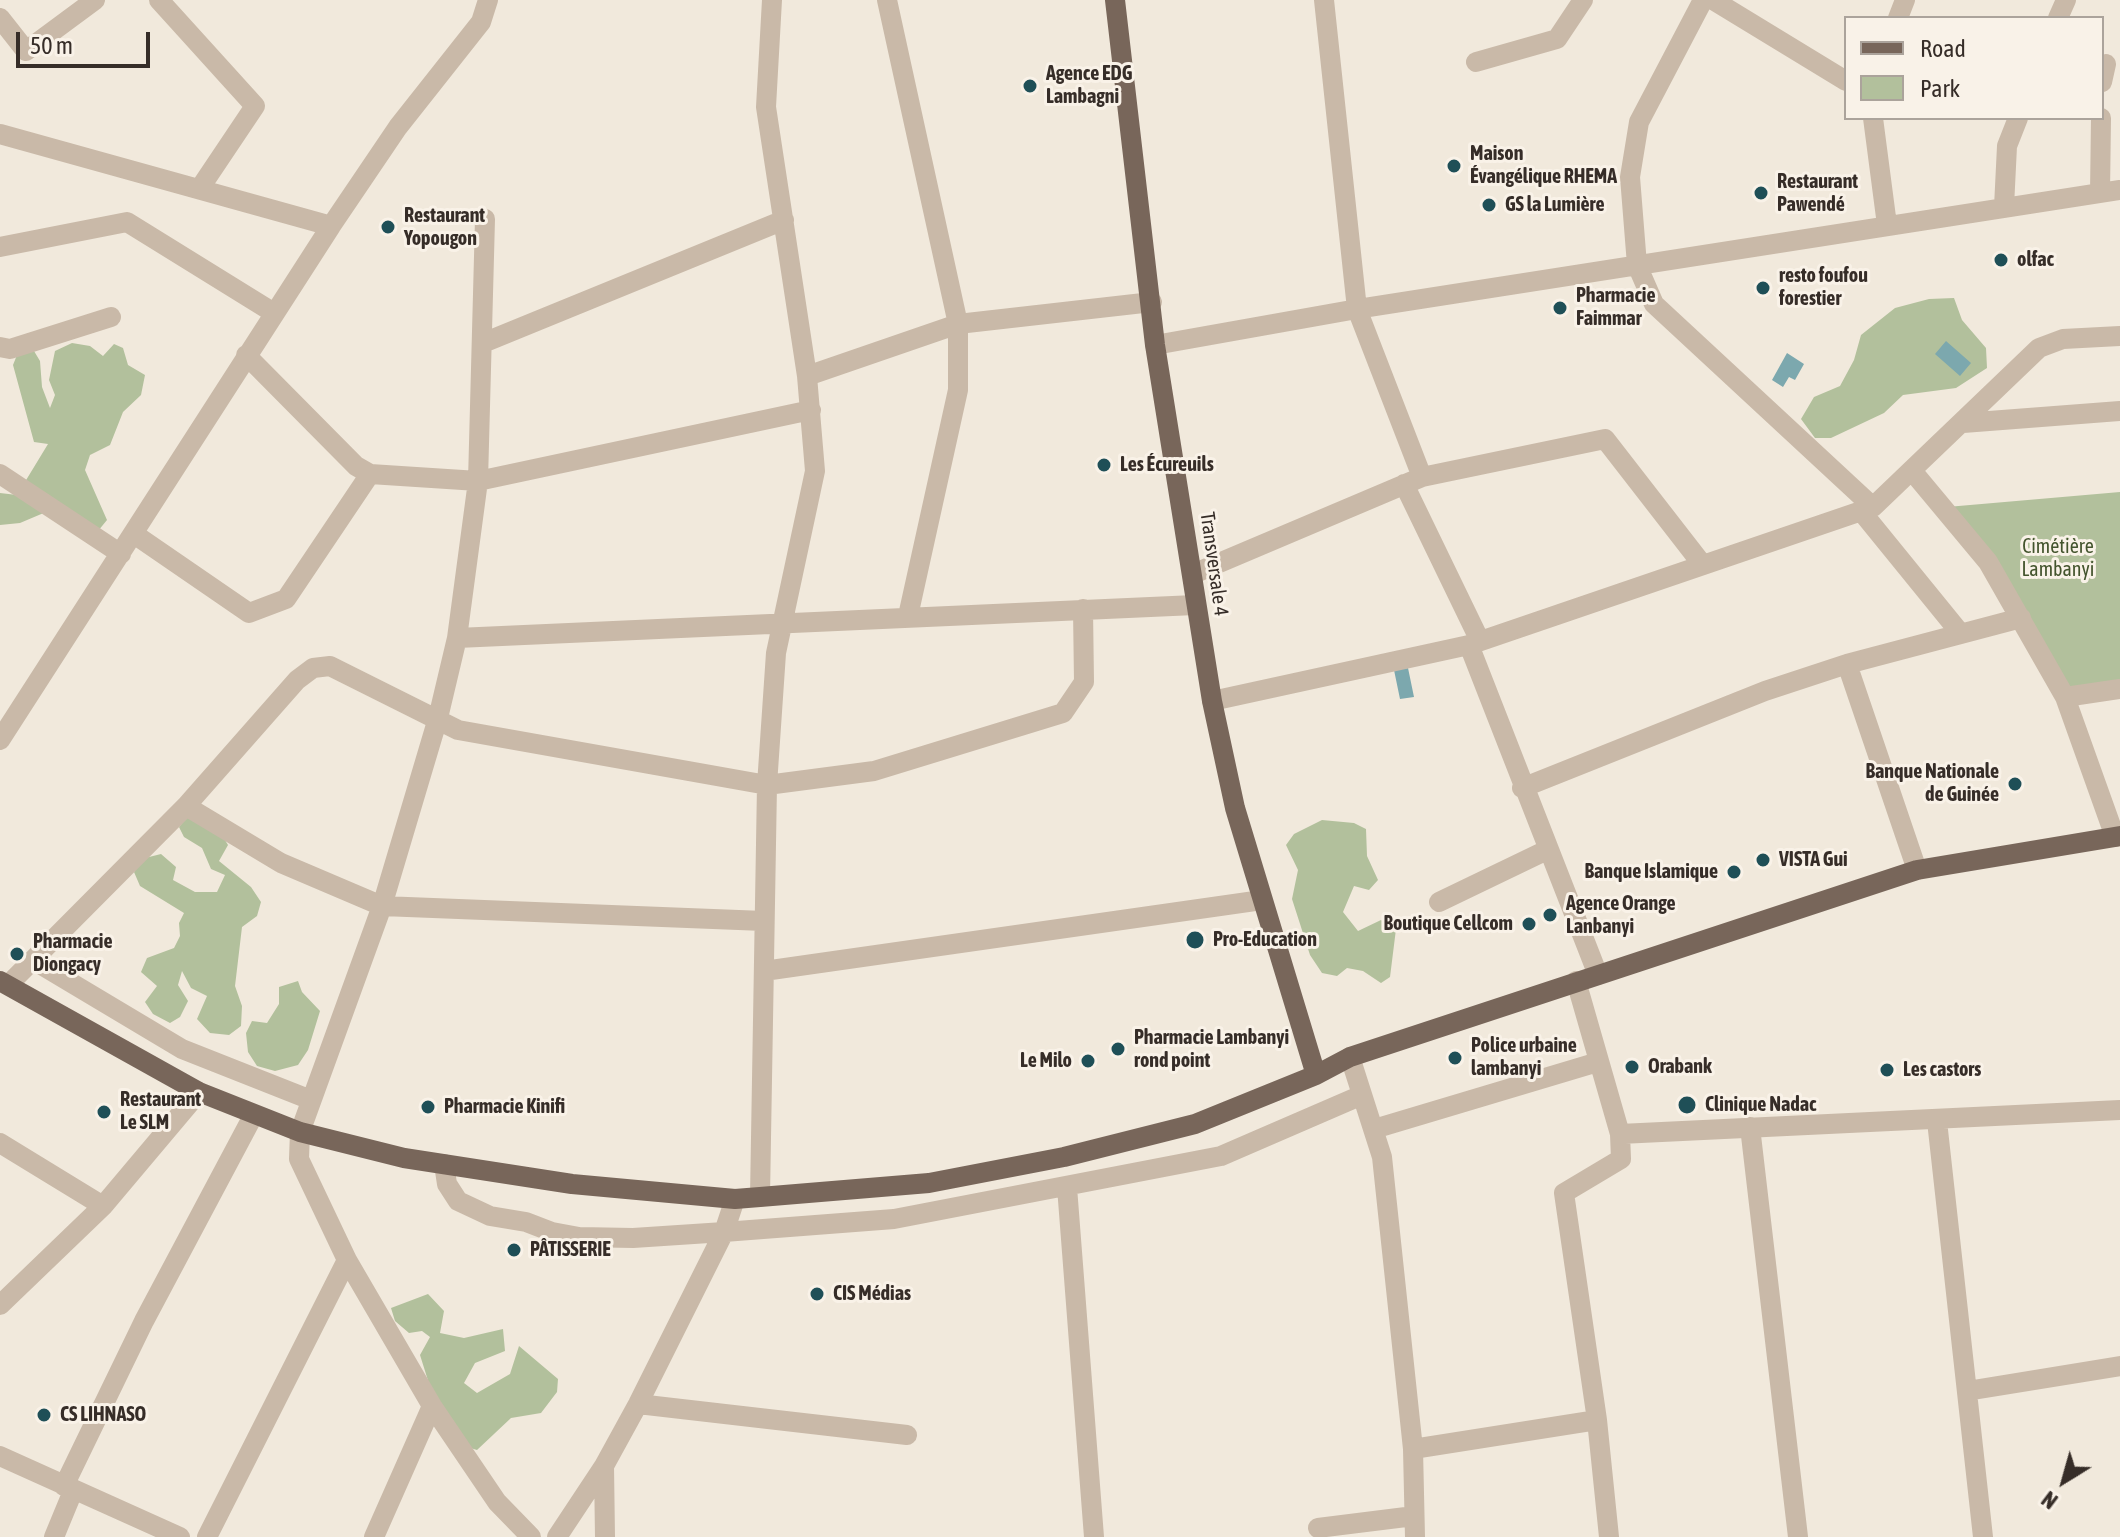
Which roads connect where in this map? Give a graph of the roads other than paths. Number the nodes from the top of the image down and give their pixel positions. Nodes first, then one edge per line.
1 (95, 0) edge
2 (159, 0) edge
3 (488, 0) edge
4 (772, 0) edge
5 (887, 0) edge
6 (1115, 0) edge
7 (1324, 0) edge
8 (1583, 0) edge
9 (1703, 0) edge
10 (1713, 0) edge
11 (0, 18) edge
12 (1476, 62) dead end
13 (1844, 80) edge
14 (1873, 120) edge
15 (2017, 120) edge
16 (2101, 120) edge
17 (0, 134) edge
18 (200, 188) junction
19 (2110, 191) edge
20 (2004, 207) junction
21 (485, 219) dead end
22 (784, 220) junction
23 (1887, 225) junction
24 (331, 226) junction
25 (0, 247) edge
26 (1637, 265) junction
27 (1152, 302) junction
28 (1357, 309) junction
29 (274, 313) junction
30 (111, 317) dead end
31 (958, 324) junction
32 (2120, 336) edge
33 (483, 343) junction
34 (1155, 345) junction
35 (0, 347) edge
36 (246, 355) junction
37 (807, 376) junction
38 (811, 410) junction
39 (2120, 411) edge
40 (1963, 423) junction
41 (1913, 472) junction
42 (0, 474) edge
43 (370, 474) junction
44 (1413, 480) junction
45 (478, 481) junction
46 (1867, 509) junction
47 (134, 534) junction
48 (121, 554) junction
49 (1702, 564) junction
50 (1193, 574) junction
51 (1195, 605) junction
52 (1083, 609) junction
53 (908, 616) junction
54 (2021, 618) junction
55 (783, 622) junction
56 (1961, 634) junction
57 (457, 638) junction
58 (1474, 643) junction
59 (1847, 664) junction
60 (2120, 689) edge
61 (2065, 697) junction
62 (1212, 701) junction
63 (438, 718) junction
64 (4, 726) edge
65 (767, 785) junction
66 (1522, 788) junction
67 (186, 806) junction
68 (2118, 837) edge
69 (1547, 850) junction
70 (1917, 870) junction
71 (1262, 900) junction
72 (1439, 902) dead end
73 (382, 906) junction
74 (764, 921) junction
75 (33, 960) junction
76 (764, 971) junction
77 (1598, 975) junction
78 (1576, 981) junction
79 (4, 983) edge
80 (1350, 1057) junction
81 (1598, 1062) junction
82 (1316, 1075) junction
83 (199, 1092) junction
84 (1362, 1095) junction
85 (311, 1100) junction
86 (2120, 1110) edge
87 (253, 1116) junction
88 (1937, 1121) junction
89 (1750, 1127) junction
90 (1374, 1129) junction
91 (300, 1132) junction
92 (1620, 1134) junction
93 (0, 1143) edge
94 (444, 1164) junction
95 (1067, 1187) junction
96 (760, 1197) junction
97 (735, 1199) junction
98 (103, 1206) junction
99 (724, 1232) junction
100 (347, 1260) junction
101 (0, 1305) edge
102 (2120, 1366) edge
103 (1967, 1391) junction
104 (638, 1404) junction
105 (432, 1406) junction
106 (1597, 1420) junction
107 (907, 1435) dead end
108 (1413, 1449) junction
109 (0, 1456) edge
110 (604, 1466) junction
111 (69, 1489) junction
112 (1414, 1527) edge
113 (1318, 1528) dead end
114 (54, 1537) edge
115 (180, 1537) edge
116 (207, 1537) edge
117 (374, 1537) edge
118 (531, 1537) edge
119 (557, 1537) edge
120 (605, 1537) edge
121 (1094, 1537) edge
122 (1609, 1537) edge
123 (1798, 1537) edge
124 (1983, 1537) edge

1 - 11 street
2 - 18 street
3 - 24 street
4 - 22 street
5 - 31 street
6 - 27 main road, Transversale 4
7 - 28 street
8 - 12 street
9 - 26 street
10 - 13 street
14 - 23 street
15 - 20 street
16 - 19 street
17 - 18 street
18 - 24 street
19 - 20 street
20 - 23 street
21 - 33 street
22 - 33 street
22 - 37 street
23 - 26 street
24 - 29 street
25 - 29 street
26 - 28 street
26 - 46 street
27 - 31 street
27 - 34 main road, Transversale 4
28 - 34 street
28 - 44 street
29 - 36 street
30 - 35 street
31 - 37 street
31 - 53 street
32 - 40 street
33 - 45 street
34 - 50 main road, Transversale 4
36 - 43 street
36 - 47 street
37 - 38 street
38 - 45 street
38 - 55 street
39 - 40 street
40 - 41 street
41 - 46 street
41 - 54 street
42 - 48 street
43 - 45 street
43 - 47 street
44 - 49 street
44 - 50 street
44 - 58 street
45 - 57 street
46 - 49 street
46 - 56 street
47 - 48 street
48 - 64 street
49 - 58 street
50 - 51 main road, Transversale 4
51 - 52 street
51 - 62 main road, Transversale 4
52 - 53 street
52 - 65 street
53 - 55 street
54 - 56 street
54 - 61 street
55 - 57 street
55 - 65 street
56 - 59 street
57 - 63 street
58 - 62 street
58 - 66 street
59 - 66 street
59 - 70 street
60 - 61 street
61 - 68 street
62 - 71 main road, Transversale 4
63 - 65 street
63 - 67 street
63 - 73 street
65 - 74 street
66 - 69 street
67 - 73 street
67 - 75 street
68 - 70 main road
69 - 72 street
69 - 77 street
70 - 77 main road
71 - 76 street
71 - 82 main road, Transversale 4
73 - 74 street
73 - 85 street
74 - 76 street
75 - 79 street
75 - 85 street
76 - 96 street
77 - 78 main road
78 - 80 main road
78 - 81 street
79 - 83 main road
80 - 82 main road
80 - 84 street
81 - 90 street
81 - 92 street
82 - 96 main road
83 - 87 main road
83 - 98 street
84 - 90 street
84 - 95 street
85 - 91 street
86 - 88 street
87 - 91 main road
87 - 111 street
88 - 89 street
88 - 103 street
89 - 92 street
89 - 123 street
90 - 108 street
91 - 94 main road
91 - 100 street
92 - 106 street
93 - 98 street
94 - 97 main road
94 - 99 street
95 - 99 street
95 - 121 street
96 - 97 main road
97 - 99 street
98 - 101 street
99 - 104 street
100 - 105 street
100 - 116 street
102 - 103 street
103 - 124 street
104 - 107 street
104 - 110 street
105 - 117 street
105 - 118 street
106 - 108 street
106 - 122 street
108 - 112 street
109 - 111 street
110 - 119 street
110 - 120 street
111 - 114 street
111 - 115 street
112 - 113 street

